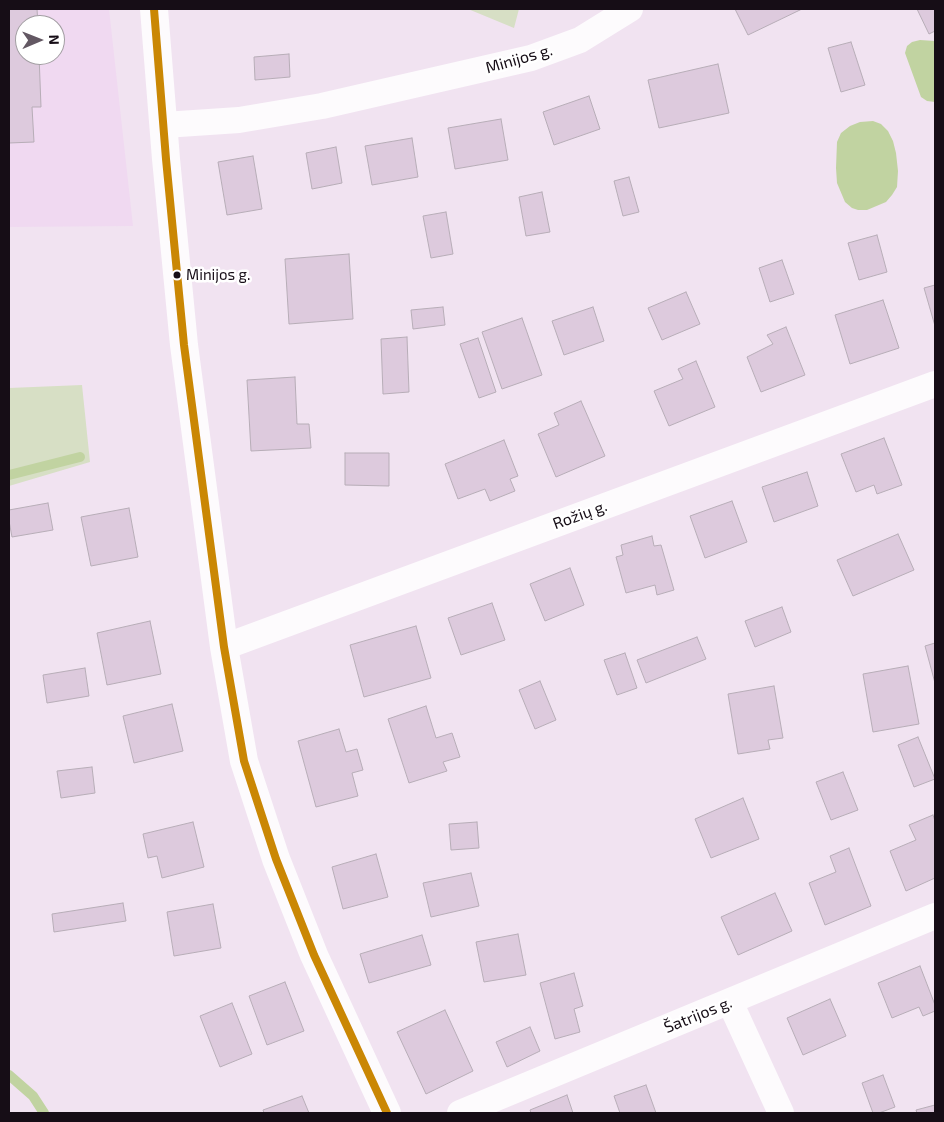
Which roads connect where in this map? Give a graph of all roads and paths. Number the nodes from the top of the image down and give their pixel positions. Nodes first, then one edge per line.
1 (154, 9) edge
2 (630, 9) edge
3 (164, 125) junction
4 (935, 384) edge
5 (224, 647) junction
6 (935, 916) edge
7 (730, 1002) junction
8 (387, 1113) edge
9 (460, 1113) edge
10 (781, 1113) edge

1 - 3 main road
2 - 3 street, Minijos g.
3 - 5 main road
4 - 5 street, Rožių g.
5 - 8 main road
6 - 7 street, Šatrijos g.
7 - 9 street, Šatrijos g.
7 - 10 street

